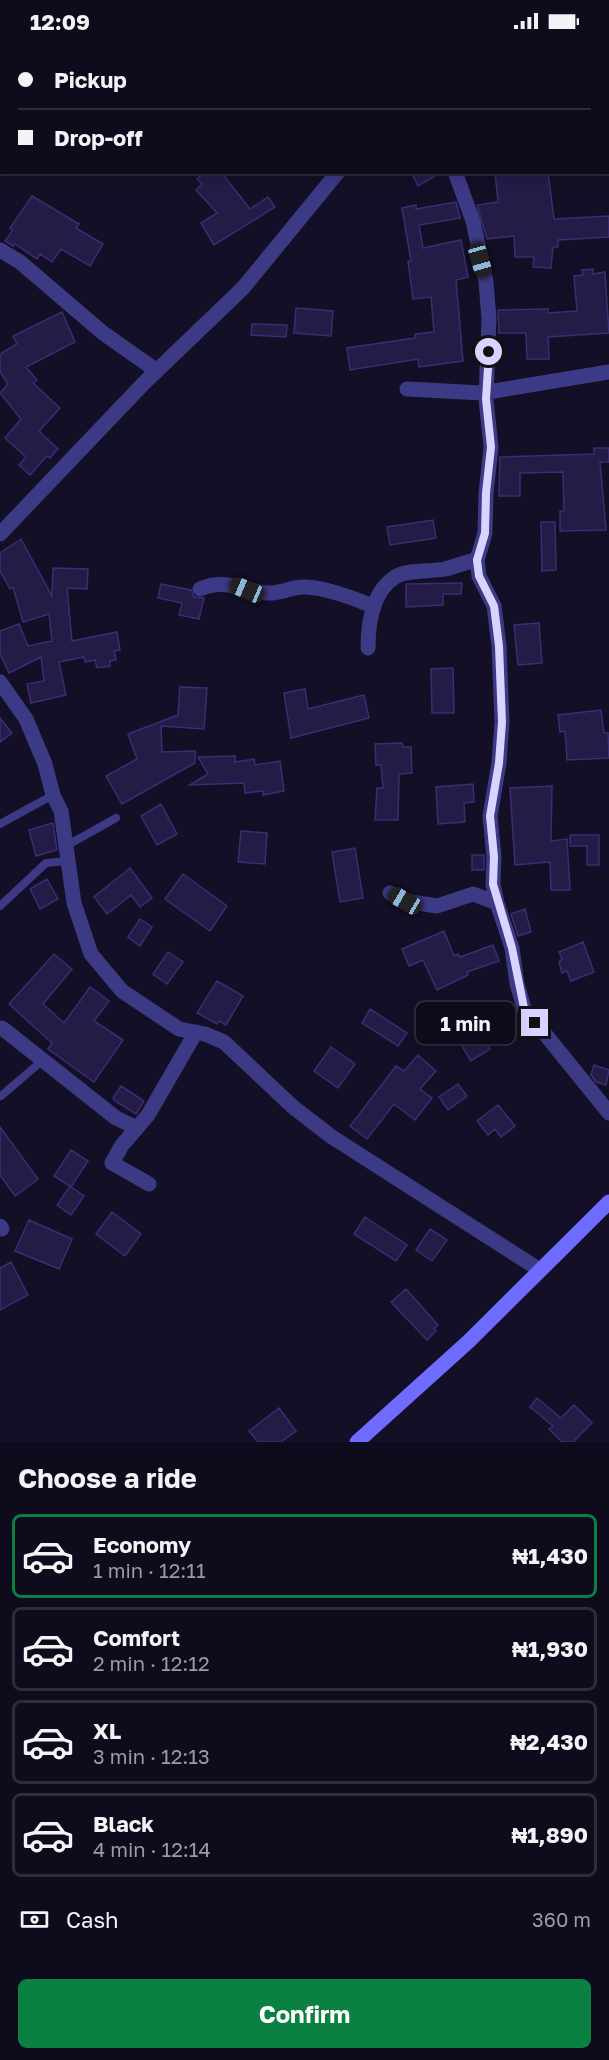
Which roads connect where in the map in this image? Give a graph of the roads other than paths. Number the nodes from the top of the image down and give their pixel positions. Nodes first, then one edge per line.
1 (336, 174) edge
2 (456, 174) edge
3 (0, 250) edge
4 (157, 371) junction
5 (609, 372) edge
6 (407, 389) dead end
7 (487, 390) junction
8 (0, 534) edge
9 (477, 560) junction
10 (200, 589) dead end
11 (374, 607) junction
12 (368, 648) dead end
13 (0, 681) edge
14 (53, 795) junction
15 (116, 818) dead end
16 (0, 824) edge
17 (67, 853) junction
18 (390, 893) dead end
19 (497, 903) junction
20 (0, 906) edge
21 (0, 1029) edge
22 (196, 1032) junction
23 (43, 1060) junction
24 (1, 1096) edge
25 (609, 1113) edge
26 (137, 1128) junction
27 (149, 1184) dead end
28 (609, 1202) edge
29 (540, 1270) junction
30 (357, 1442) edge

1 - 4 street
2 - 7 street
3 - 4 street
4 - 8 street
5 - 7 street
6 - 7 street
7 - 9 street
9 - 11 street
9 - 19 street
10 - 11 street
11 - 12 street
13 - 14 street
14 - 16 lane
14 - 17 street
15 - 17 lane
17 - 20 lane
17 - 22 street
18 - 19 street
19 - 25 street
21 - 23 street
22 - 26 street
22 - 29 street
23 - 24 lane
23 - 26 street
26 - 27 street
28 - 29 street
29 - 30 street

